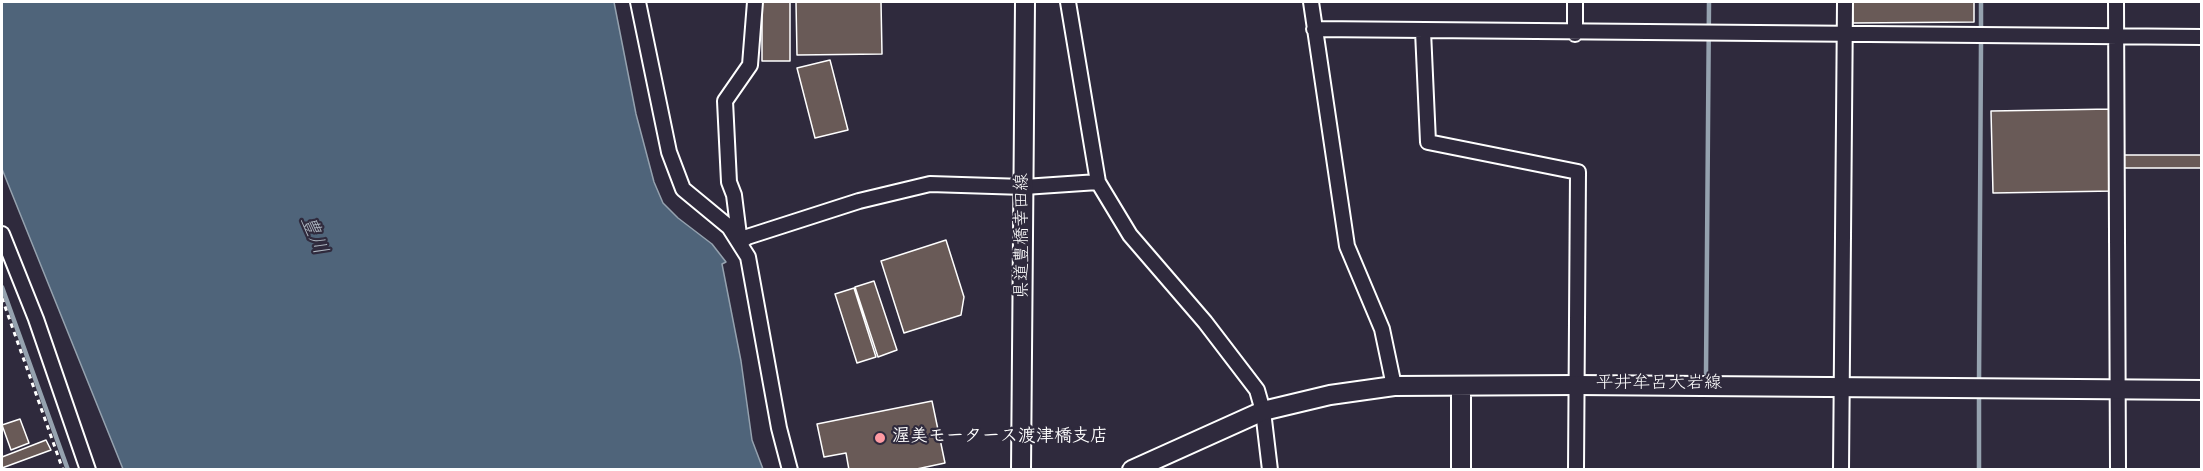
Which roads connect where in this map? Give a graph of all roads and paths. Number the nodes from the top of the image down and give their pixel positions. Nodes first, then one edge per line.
1 (638, 2) edge
2 (755, 2) edge
3 (1025, 2) edge
4 (1068, 2) edge
5 (1311, 2) edge
6 (1575, 2) edge
7 (1845, 2) edge
8 (2116, 2) edge
9 (1314, 29) junction
10 (1423, 31) junction
11 (1575, 34) junction
12 (1845, 34) junction
13 (2116, 38) junction
14 (2202, 38) edge
15 (1098, 182) junction
16 (1024, 187) junction
17 (2, 234) edge
18 (740, 243) junction
19 (2, 298) edge
20 (1577, 385) junction
21 (1394, 386) junction
22 (1461, 387) junction
23 (1842, 387) junction
24 (2119, 390) junction
25 (2202, 390) edge
26 (1263, 411) junction
27 (63, 470) edge
28 (88, 470) edge
29 (790, 470) edge
30 (1021, 470) edge
31 (1132, 470) edge
32 (1270, 470) edge
33 (1461, 470) edge
34 (1576, 470) edge
35 (1841, 470) edge
36 (2118, 470) edge

1 - 18 street
2 - 18 street
3 - 16 main road, 県道豊橋幸田線
4 - 15 street
5 - 9 street
6 - 11 street
7 - 12 street
8 - 13 street
9 - 10 street
9 - 21 street
10 - 11 street
10 - 20 street
11 - 12 street
12 - 13 street
12 - 23 street
13 - 14 street
13 - 24 street
15 - 16 street
15 - 26 street
16 - 18 street
16 - 30 main road, 県道豊橋幸田線
17 - 28 street
18 - 29 street
19 - 27 path
20 - 22 main road, 平井牟呂大岩線
20 - 23 main road, 平井牟呂大岩線
20 - 34 street
21 - 22 main road, 平井牟呂大岩線
21 - 26 main road, 平井牟呂大岩線
22 - 33 main road
23 - 24 main road, 平井牟呂大岩線
23 - 35 street
24 - 25 main road, 平井牟呂大岩線
24 - 36 street
26 - 31 main road, 平井牟呂大岩線
26 - 32 street

